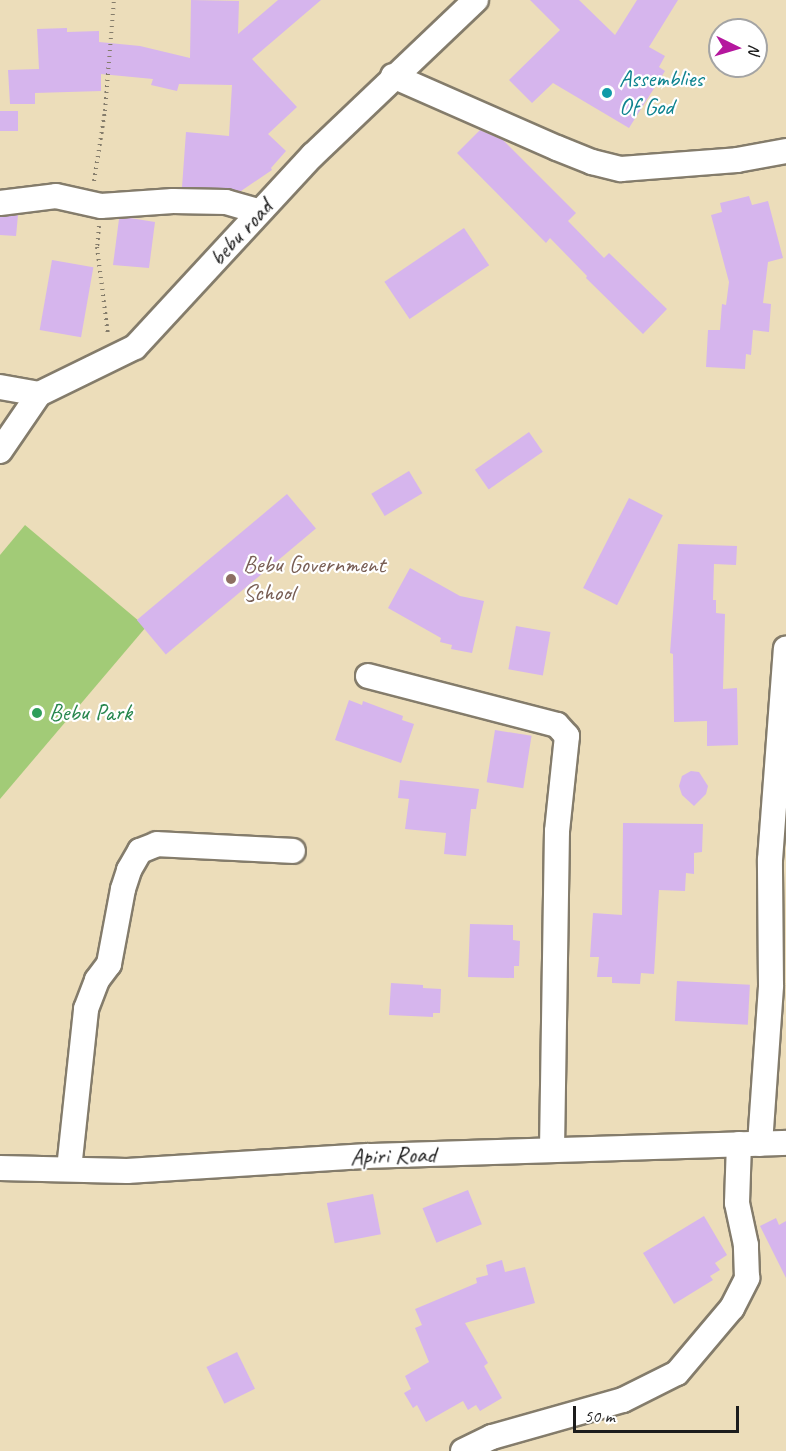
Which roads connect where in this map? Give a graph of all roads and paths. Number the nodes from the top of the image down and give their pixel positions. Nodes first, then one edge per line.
1 (114, 0) edge
2 (476, 0) edge
3 (393, 76) junction
4 (786, 151) edge
5 (0, 203) edge
6 (101, 206) junction
7 (260, 212) junction
8 (110, 346) dead end
9 (0, 387) edge
10 (39, 394) junction
11 (0, 451) edge
12 (786, 649) edge
13 (368, 676) dead end
14 (781, 774) edge
15 (293, 851) dead end
16 (786, 1143) edge
17 (749, 1144) junction
18 (552, 1150) junction
19 (0, 1168) edge
20 (69, 1170) junction
21 (463, 1451) edge

1 - 6 path
2 - 3 street, bebu road
3 - 4 street
3 - 7 street, bebu road
5 - 6 street
6 - 7 street
6 - 8 path
7 - 10 street, bebu road
9 - 10 street
10 - 11 street, bebu road
12 - 14 street
13 - 18 street
14 - 17 street
15 - 20 street
16 - 17 street, Apiri Road
17 - 18 street, Apiri Road
17 - 21 street
18 - 20 street, Apiri Road
19 - 20 street, Apiri Road

